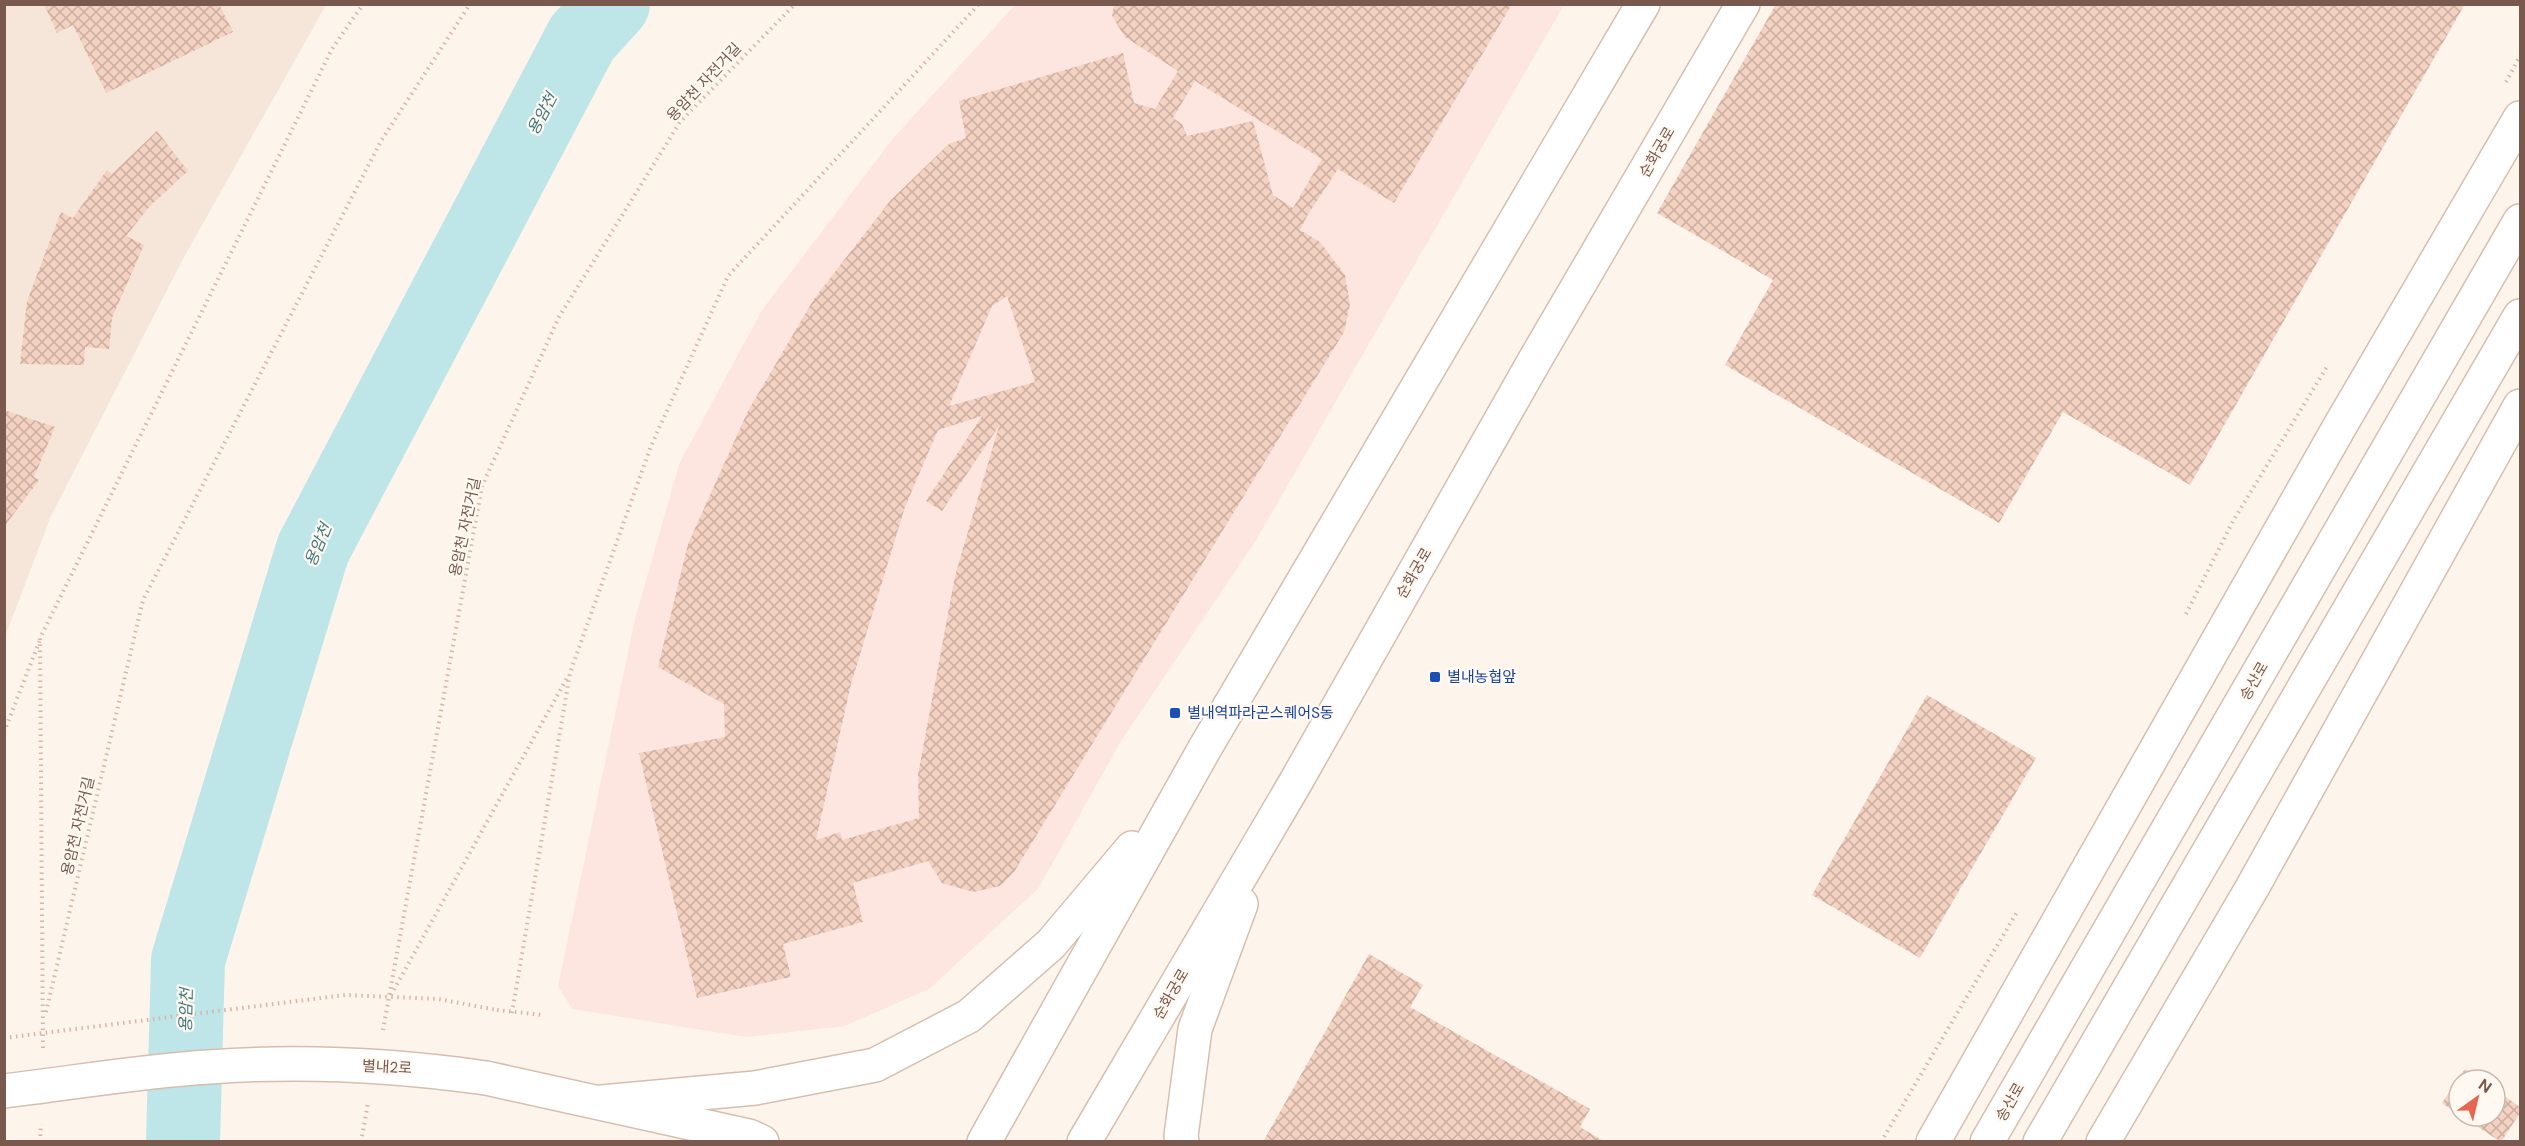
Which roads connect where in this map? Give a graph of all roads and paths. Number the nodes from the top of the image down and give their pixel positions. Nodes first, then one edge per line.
1 (363, 4) edge
2 (470, 4) edge
3 (795, 4) edge
4 (979, 4) edge
5 (1643, 4) edge
6 (1743, 4) edge
7 (2520, 118) edge
8 (2520, 222) edge
9 (2520, 316) edge
10 (2520, 406) edge
11 (40, 638) junction
12 (570, 673) junction
13 (4, 732) edge
14 (1185, 784) junction
15 (1270, 825) junction
16 (389, 999) junction
17 (512, 1013) junction
18 (543, 1015) dead end
19 (382, 1032) dead end
20 (4, 1038) edge
21 (4, 1091) edge
22 (369, 1098) dead end
23 (602, 1102) junction
24 (361, 1142) edge
25 (762, 1142) edge
26 (984, 1142) edge
27 (1084, 1142) edge
28 (1182, 1142) edge
29 (1933, 1142) edge
30 (1987, 1142) edge
31 (2040, 1142) edge
32 (2103, 1142) edge

1 - 11 path
2 - 11 path, 용암천 자전거길
3 - 16 path, 용암천 자전거길
4 - 12 path
5 - 14 street
6 - 15 street, 순화궁로
7 - 29 street
8 - 30 street, 송산로
9 - 31 street
10 - 32 street
11 - 13 path
12 - 16 path
12 - 17 path
14 - 23 street
14 - 26 street
15 - 27 street, 순화궁로
15 - 28 street
16 - 19 path, 용암천 자전거길
17 - 18 path
17 - 20 path, bridge
21 - 23 street, 별내2로, bridge
22 - 24 path
23 - 25 street, 별내2로

